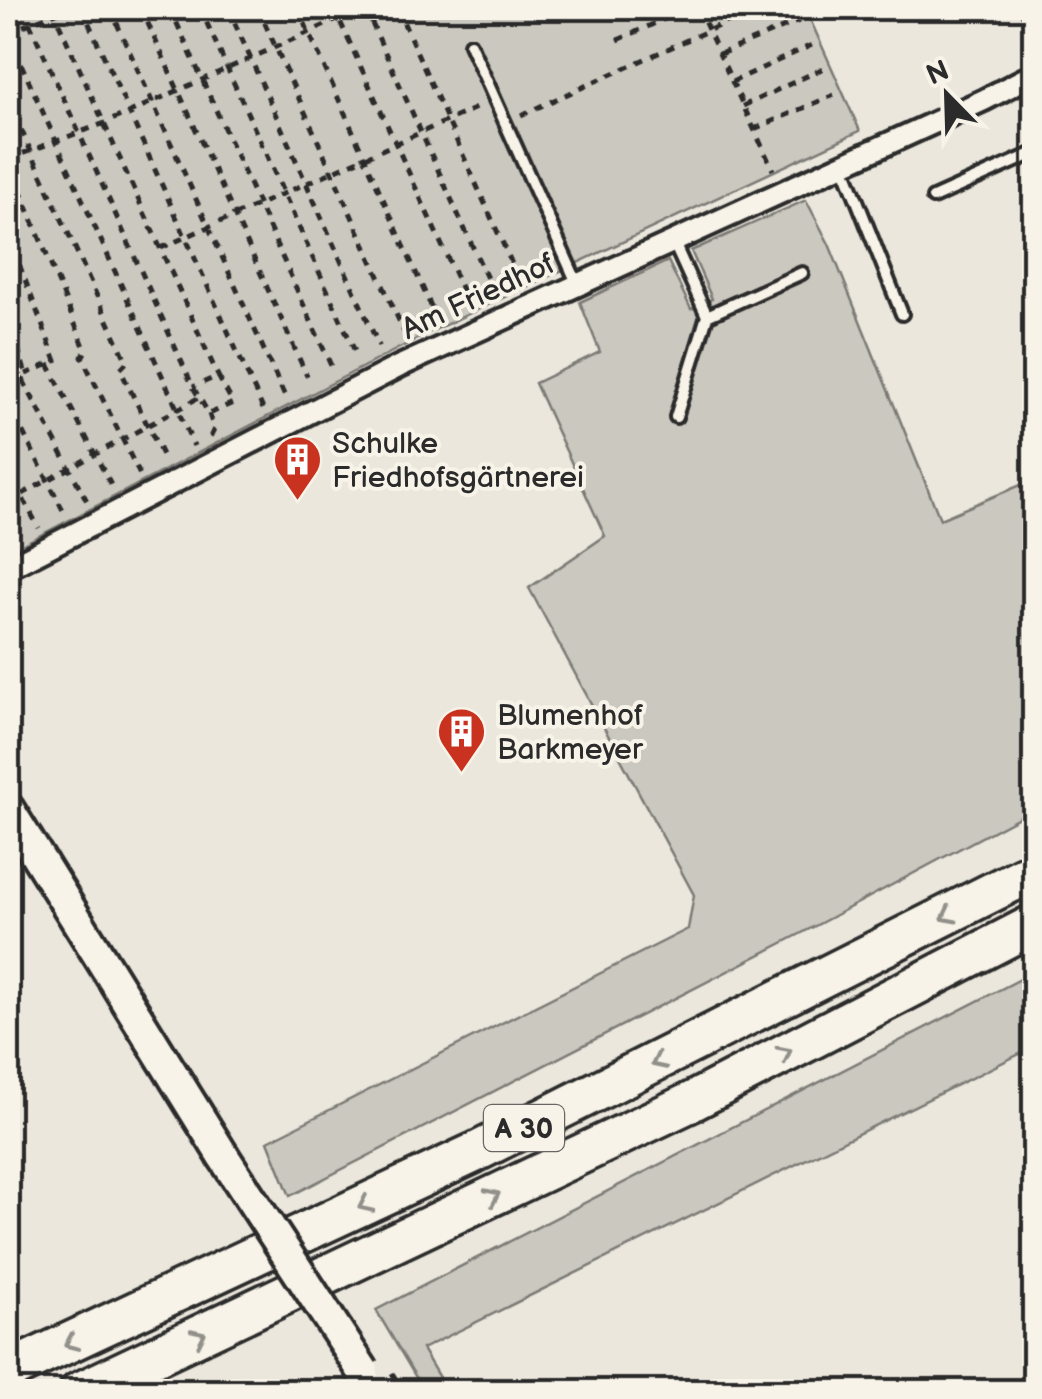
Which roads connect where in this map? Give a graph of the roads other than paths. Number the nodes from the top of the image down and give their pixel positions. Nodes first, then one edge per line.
1 (826, 8) edge
2 (834, 8) edge
3 (470, 44) dead end
4 (1034, 74) edge
5 (1034, 152) edge
6 (842, 164) junction
7 (932, 198) dead end
8 (672, 240) junction
9 (802, 273) dead end
10 (577, 283) junction
11 (902, 314) dead end
12 (707, 316) junction
13 (676, 417) dead end
14 (8, 568) edge
15 (8, 808) edge
16 (1034, 872) edge
17 (1034, 924) edge
18 (8, 1371) edge
19 (374, 1375) edge
20 (79, 1392) edge

1 - 2 lane
3 - 10 lane
4 - 6 street, Am Friedhof
5 - 7 lane
6 - 8 street, Am Friedhof
6 - 11 lane
8 - 10 street, Am Friedhof
8 - 12 lane
9 - 12 lane
10 - 14 street, Am Friedhof
12 - 13 lane
15 - 19 main road, bridge
16 -> 18 highway, A 30
20 -> 17 highway, A 30

